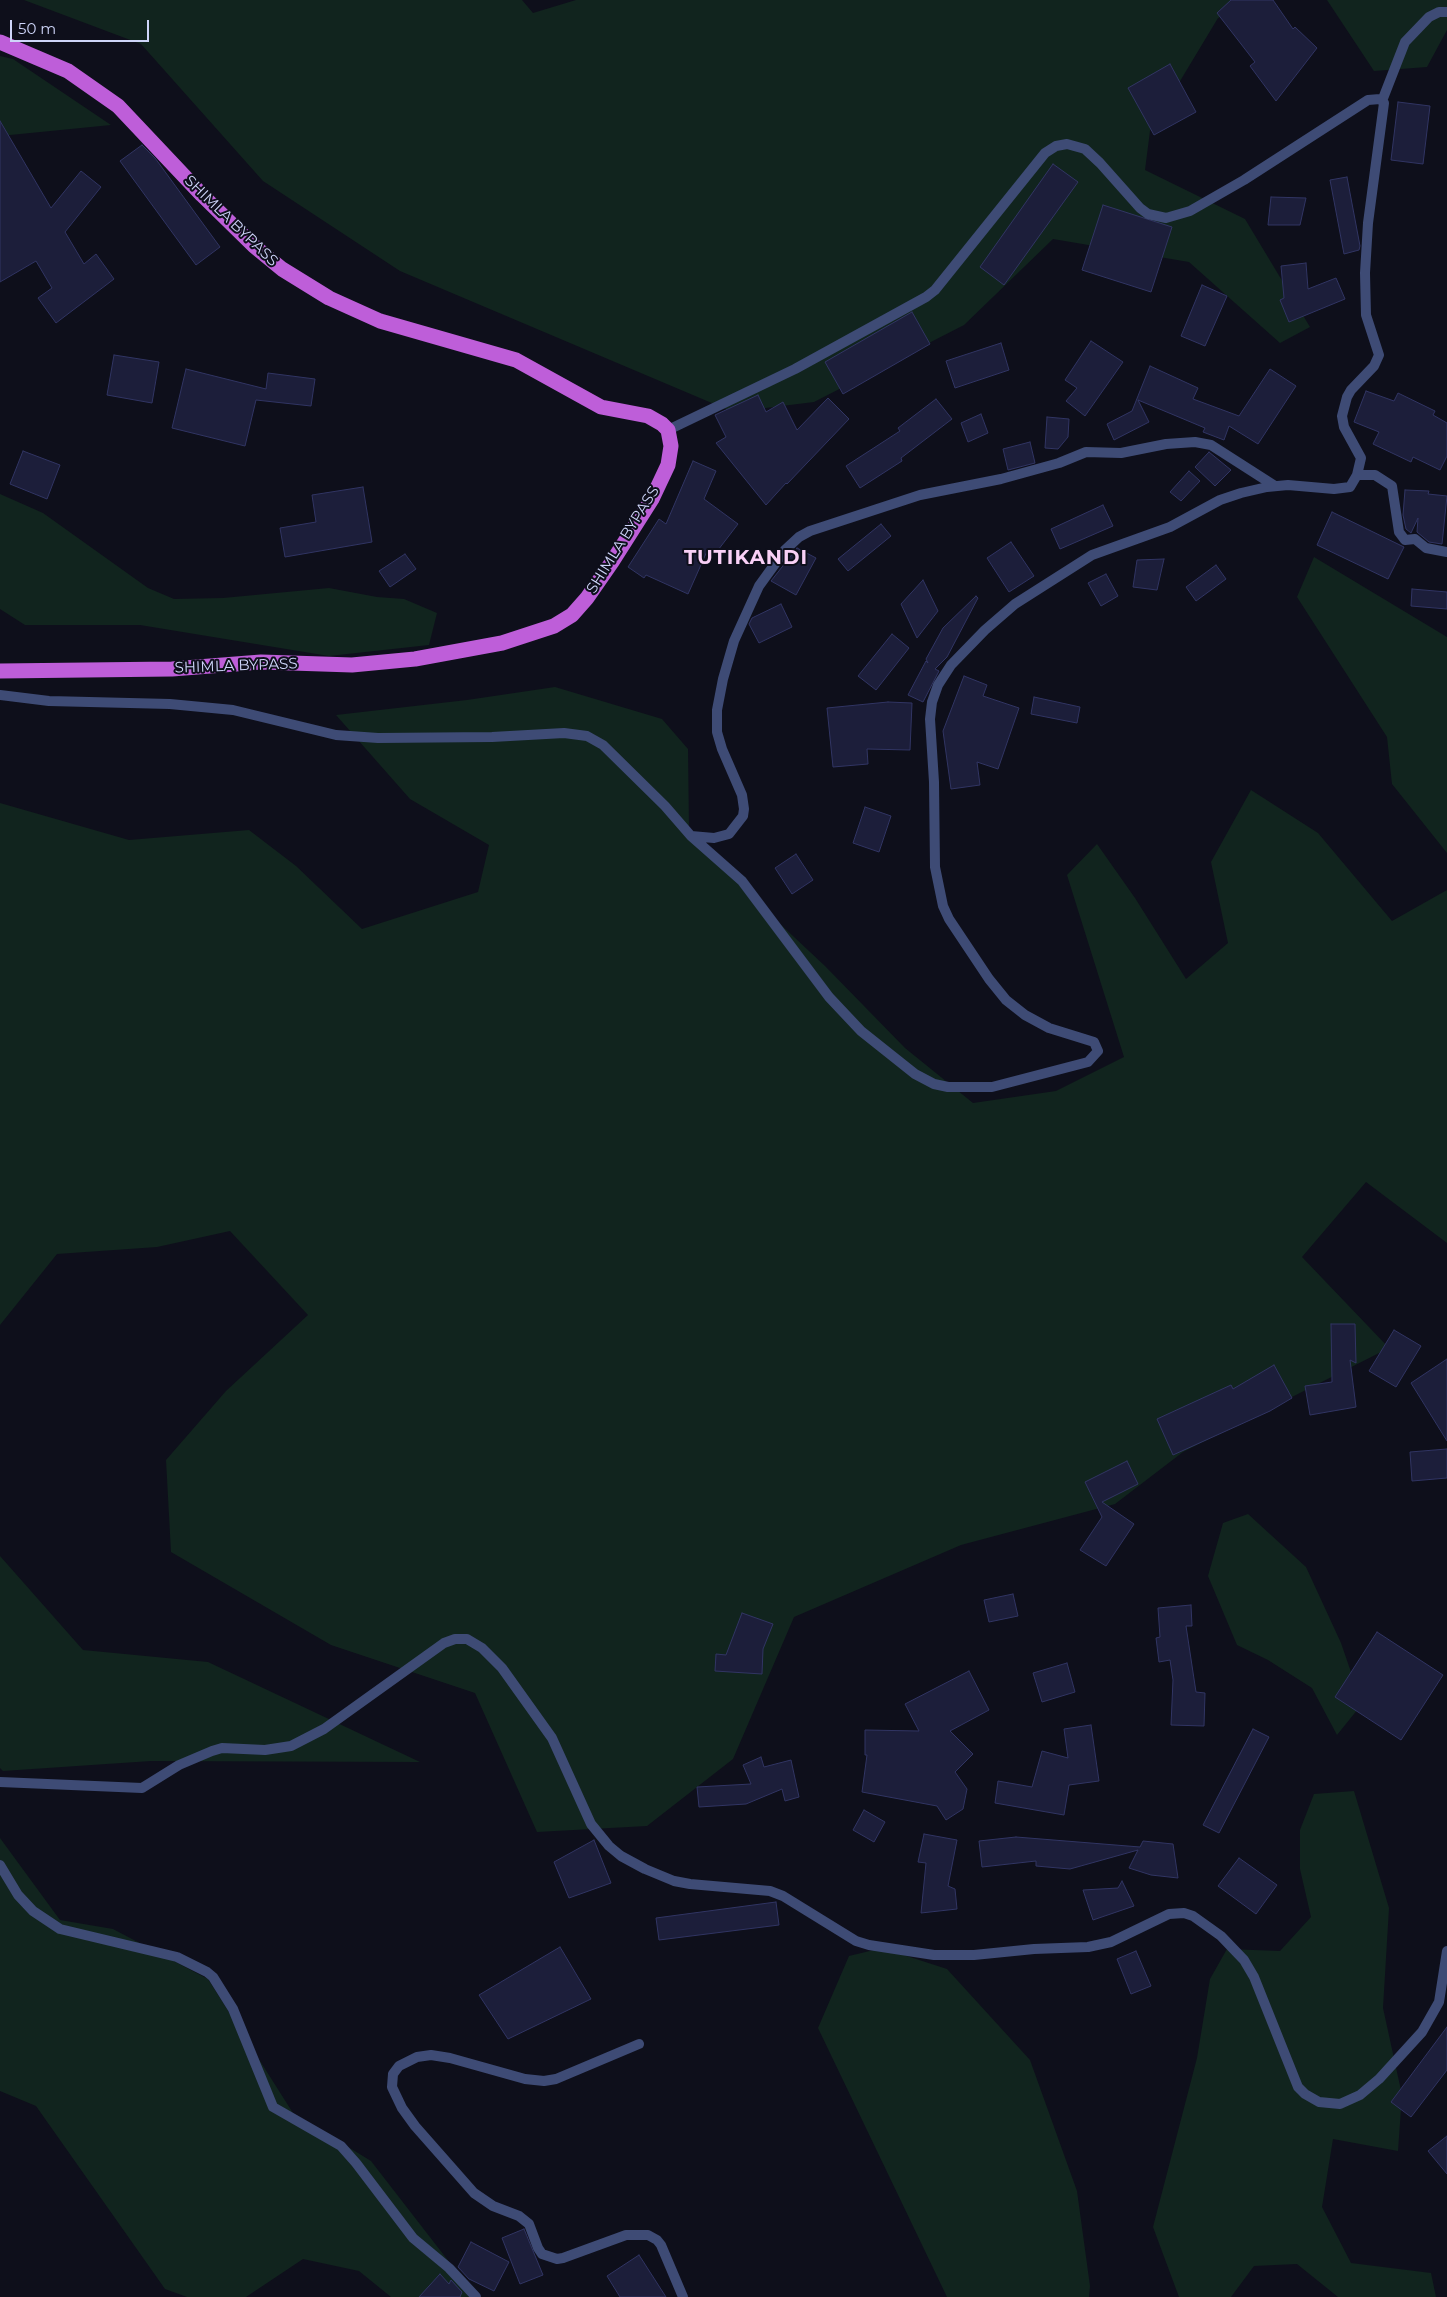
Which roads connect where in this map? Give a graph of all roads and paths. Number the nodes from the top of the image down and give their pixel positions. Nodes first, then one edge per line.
1 (1447, 12) edge
2 (0, 42) edge
3 (1382, 101) junction
4 (668, 430) junction
5 (1357, 475) junction
6 (1275, 486) junction
7 (1447, 552) edge
8 (0, 671) edge
9 (0, 696) edge
10 (691, 836) junction
11 (0, 1782) edge
12 (0, 1865) edge
13 (1447, 1951) edge
14 (639, 2044) dead end
15 (476, 2297) edge
16 (682, 2297) edge

1 - 3 street
2 - 4 highway, SHIMLA BYPASS
3 - 4 street
3 - 5 street
4 - 8 highway, SHIMLA BYPASS
5 - 6 street
5 - 7 street
6 - 10 street
6 - 10 street
9 - 10 street
11 - 13 street
12 - 15 street
14 - 16 street

